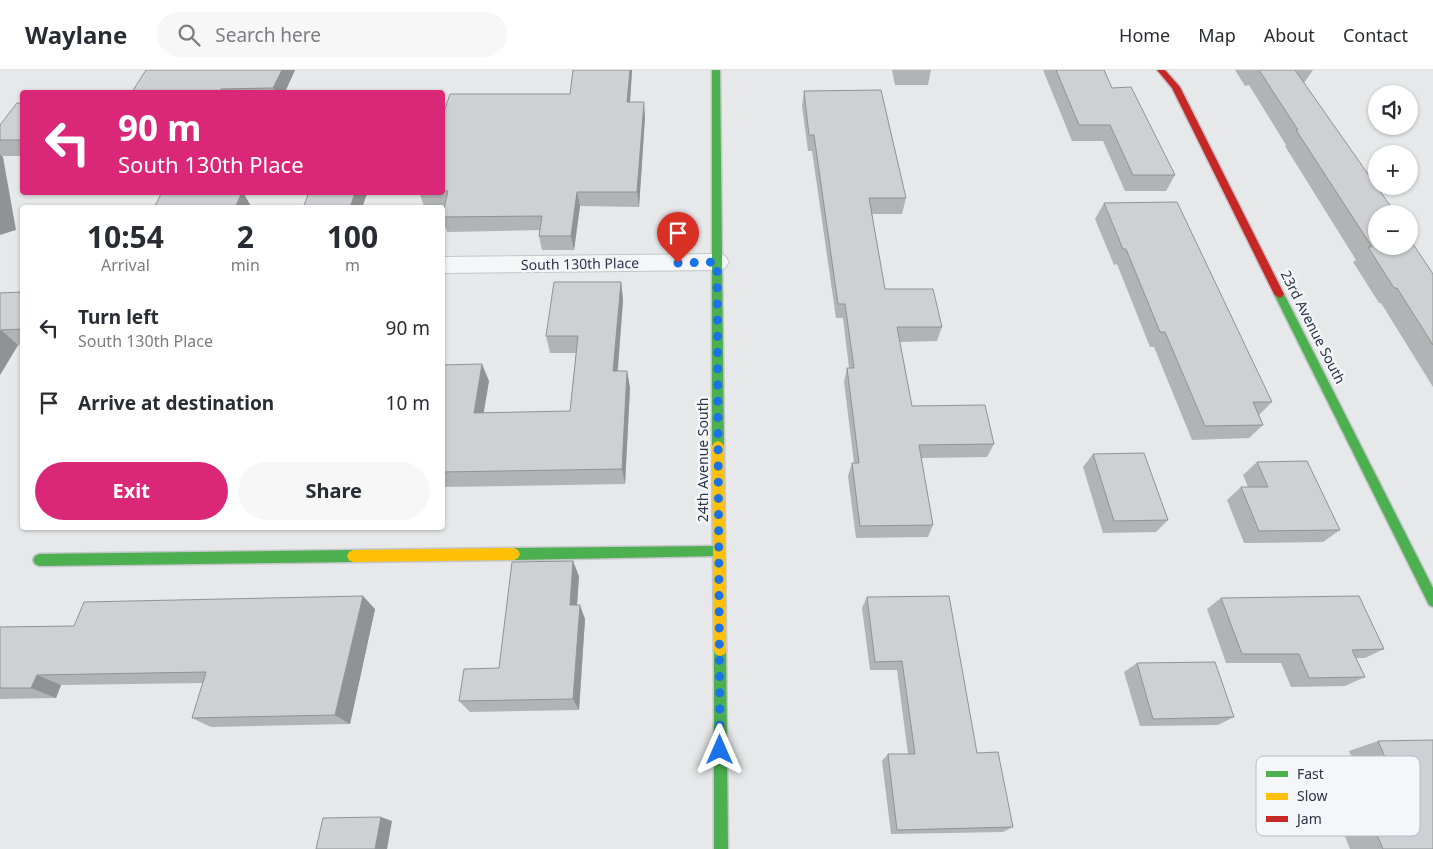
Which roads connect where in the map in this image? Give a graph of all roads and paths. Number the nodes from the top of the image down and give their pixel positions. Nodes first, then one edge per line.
1 (716, 70) edge
2 (1161, 70) edge
3 (717, 262) junction
4 (445, 265) edge
5 (718, 551) junction
6 (39, 560) dead end
7 (1433, 601) edge
8 (720, 849) edge

1 - 3 street, 24th Avenue South
2 - 7 street, 23rd Avenue South
3 - 4 street, South 130th Place
3 - 5 street, 24th Avenue South
5 - 6 street
5 - 8 street, 24th Avenue South

